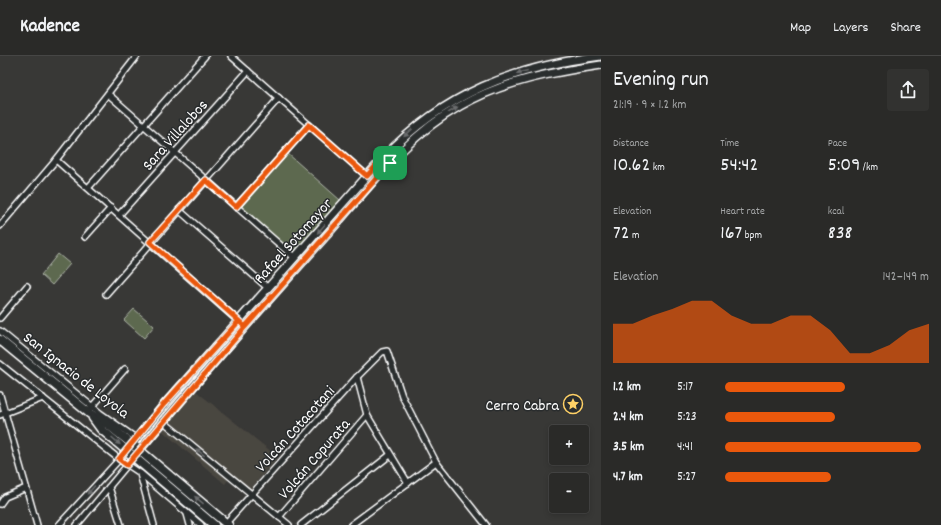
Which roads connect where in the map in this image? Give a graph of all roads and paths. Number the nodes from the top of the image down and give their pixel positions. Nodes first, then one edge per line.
1 (137, 56) edge
2 (205, 56) edge
3 (231, 56) edge
4 (601, 56) edge
5 (601, 65) edge
6 (248, 71) junction
7 (108, 94) junction
8 (279, 98) junction
9 (144, 125) junction
10 (309, 125) junction
11 (175, 153) junction
12 (384, 157) junction
13 (56, 160) junction
14 (390, 163) junction
15 (367, 176) junction
16 (206, 180) junction
17 (88, 188) junction
18 (236, 207) junction
19 (111, 208) junction
20 (179, 210) junction
21 (119, 215) junction
22 (0, 226) edge
23 (86, 237) dead end
24 (150, 242) junction
25 (295, 258) junction
26 (27, 286) dead end
27 (268, 288) junction
28 (106, 294) dead end
29 (0, 318) edge
30 (239, 321) junction
31 (245, 327) junction
32 (0, 331) edge
33 (0, 340) edge
34 (0, 364) edge
35 (125, 369) dead end
36 (357, 377) junction
37 (0, 395) edge
38 (43, 398) junction
39 (90, 411) junction
40 (2, 414) edge
41 (367, 415) junction
42 (164, 422) junction
43 (135, 441) junction
44 (139, 450) junction
45 (126, 451) junction
46 (390, 455) junction
47 (134, 457) junction
48 (119, 459) junction
49 (436, 462) junction
50 (127, 465) junction
51 (140, 473) junction
52 (408, 483) junction
53 (110, 487) junction
54 (26, 488) junction
55 (252, 494) junction
56 (0, 504) edge
57 (187, 514) junction
58 (279, 517) junction
59 (79, 524) edge
60 (227, 524) edge
61 (37, 525) edge
62 (60, 525) edge
63 (121, 525) edge
64 (154, 525) edge
65 (190, 525) edge
66 (200, 525) edge
67 (214, 525) edge
68 (289, 525) edge
69 (301, 525) edge
70 (351, 525) edge
71 (486, 525) edge

1 - 7 street
2 - 9 street
3 - 6 street
4 -> 12 main road, Rafael Sotomayor
14 -> 5 main road, Rafael Sotomayor
6 - 8 street
6 - 11 street, Sara Villalobos
7 - 9 street
7 - 13 street
8 - 10 street
8 - 16 street
9 - 11 street
9 - 17 street
10 - 15 street
10 - 18 street
11 - 16 street
11 - 21 street, Sara Villalobos
12 - 14 main road
12 - 15 main road, Rafael Sotomayor
13 - 17 street
13 - 22 street
14 - 31 main road, Rafael Sotomayor
15 -> 25 main road, Rafael Sotomayor
16 - 18 street
16 - 20 street
17 - 19 street
18 - 25 street
19 - 21 street
19 - 23 street
20 - 24 street
20 - 27 street
21 - 24 street
24 - 28 street
24 - 30 street
25 - 27 main road, Rafael Sotomayor
26 - 29 street
27 - 30 main road, Rafael Sotomayor
30 - 31 street
30 - 43 main road, Rafael Sotomayor
31 - 42 main road, Rafael Sotomayor
32 - 39 street, San Ignacio de Loyola
33 - 39 main road, San Ignacio de Loyola
34 - 38 street
35 - 39 street
36 - 41 street
36 - 49 street, Volcán Cotacotani
36 - 55 street, Volcán Cotacotani
37 - 40 street
38 - 40 street
38 - 48 street
39 - 43 main road, San Ignacio de Loyola
39 -> 45 main road, San Ignacio de Loyola
40 - 54 street
41 - 46 street
41 - 58 street, Volcán Copurata
42 - 44 main road, Rafael Sotomayor
55 -> 42 street
43 - 44 main road, San Ignacio de Loyola
43 - 45 main road, Rafael Sotomayor
44 - 47 main road, Rafael Sotomayor
60 -> 44 main road, San Ignacio de Loyola
45 - 47 main road, San Ignacio de Loyola
45 - 48 street, Rafael Sotomayor
46 - 52 street
46 - 69 street
47 - 50 street, Rafael Sotomayor
47 - 67 main road, San Ignacio de Loyola
48 - 50 street
48 -> 62 street, Rafael Sotomayor
49 - 52 street
49 - 71 street
50 - 51 street
50 - 53 street, Rafael Sotomayor
51 - 57 street
51 - 64 street
52 - 70 street
53 - 59 street, Rafael Sotomayor
53 - 63 street
54 - 56 street
54 - 61 street
55 - 58 street
55 - 60 street, Volcán Cotacotani
57 - 65 street
57 - 66 street
58 - 68 street

